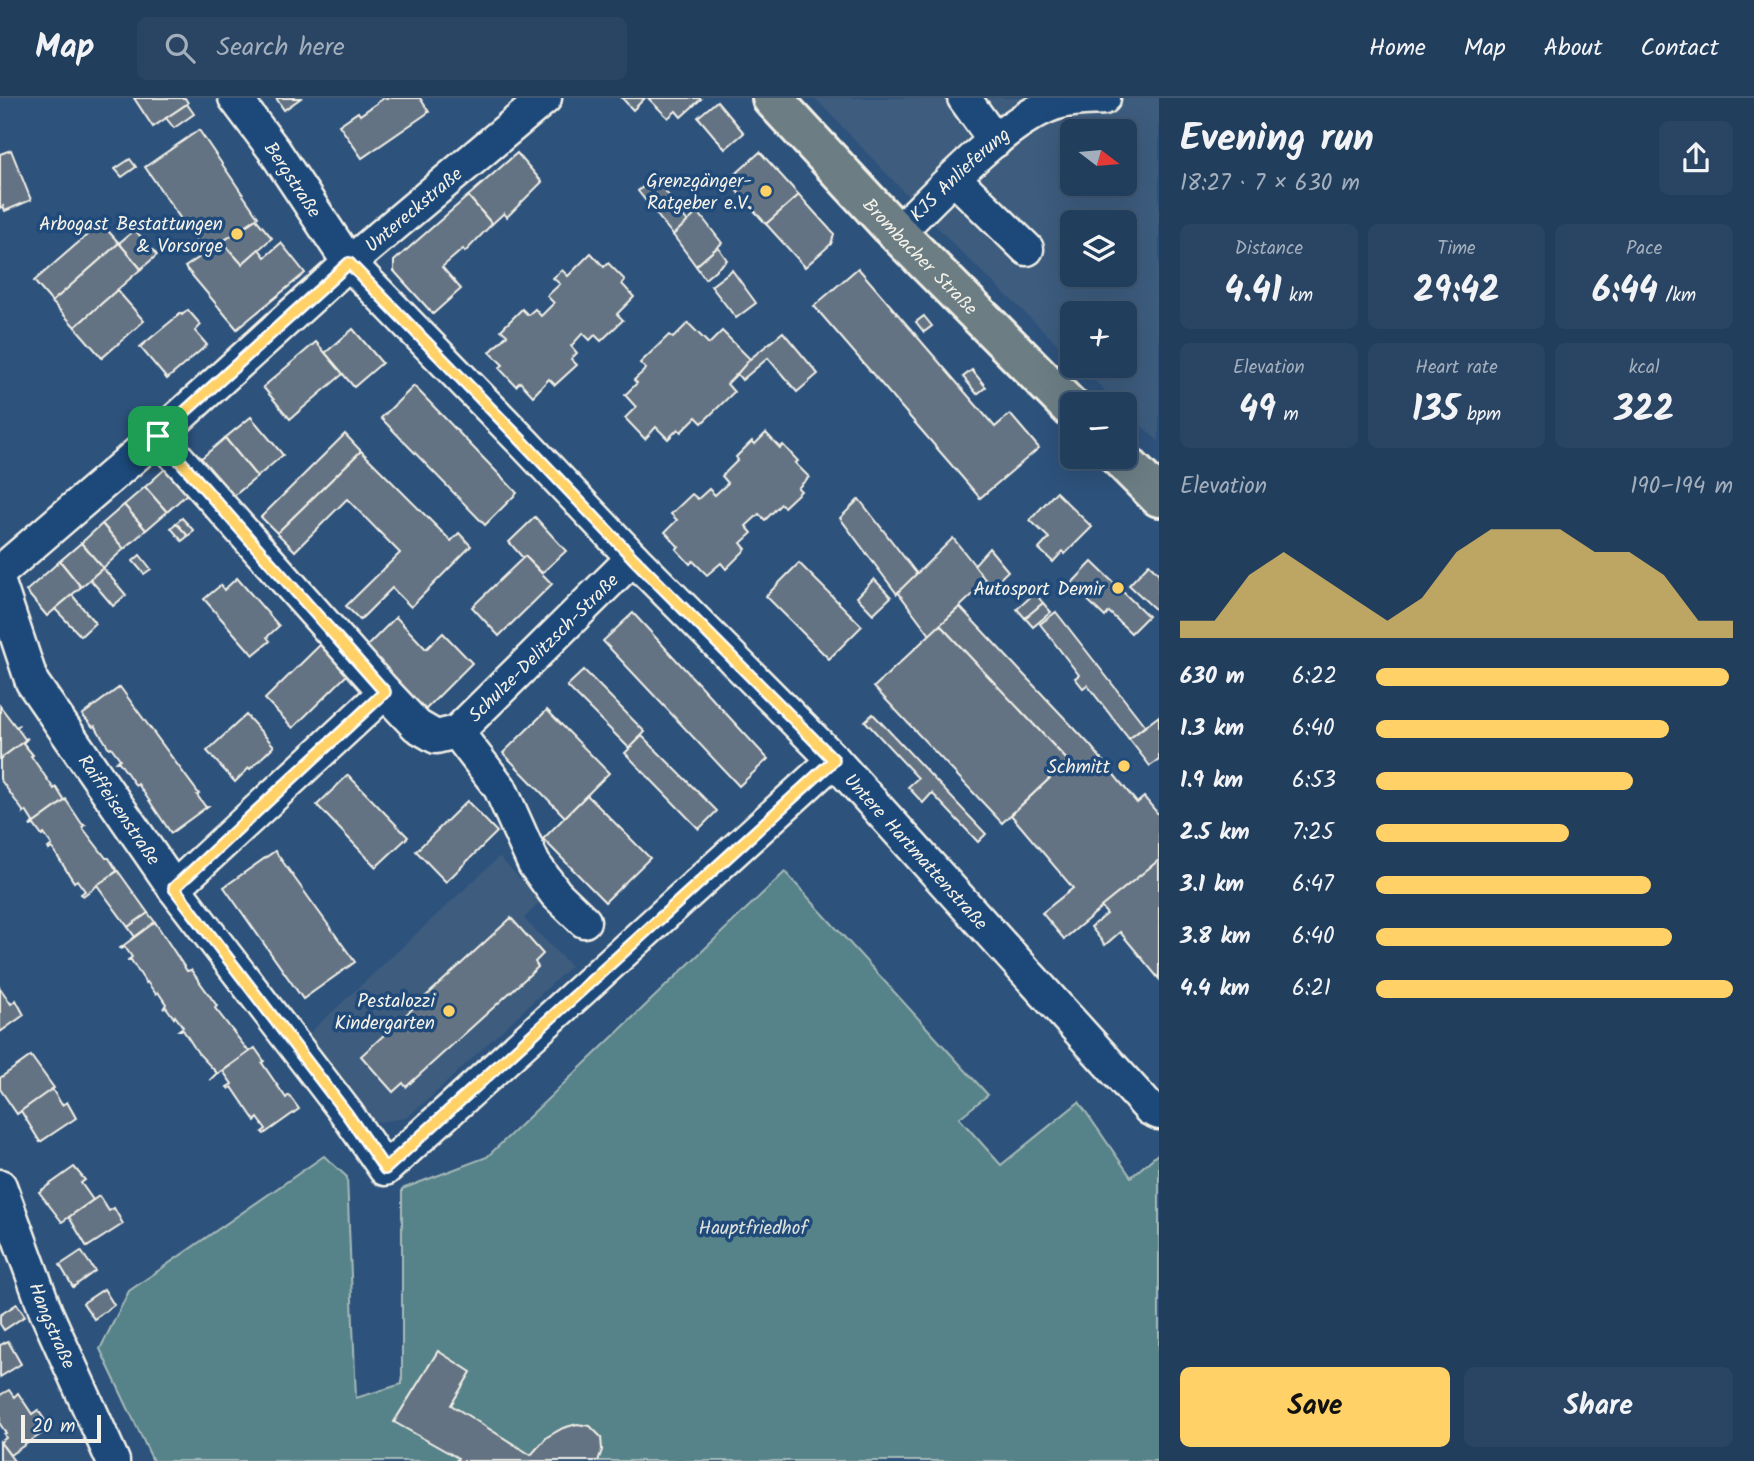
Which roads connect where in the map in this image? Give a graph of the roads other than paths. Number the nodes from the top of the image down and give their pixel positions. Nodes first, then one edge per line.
1 (235, 98) edge
2 (545, 98) edge
3 (772, 98) edge
4 (964, 98) edge
5 (1104, 98) edge
6 (995, 141) junction
7 (954, 178) junction
8 (897, 233) junction
9 (1027, 249) dead end
10 (349, 263) junction
11 (1060, 397) edge
12 (158, 436) junction
13 (1131, 469) edge
14 (1159, 497) edge
15 (633, 558) junction
16 (0, 572) edge
17 (0, 586) edge
18 (385, 692) junction
19 (457, 732) junction
20 (834, 760) junction
21 (174, 888) junction
22 (584, 921) dead end
23 (1159, 1113) edge
24 (0, 1186) edge
25 (113, 1461) edge

1 - 10 street, Bergstraße
2 - 10 street, Untereckstraße
3 - 8 main road, Brombacher Straße
4 - 6 street
5 - 6 street, KJS Anlieferung
6 - 7 street, KJS Anlieferung
7 - 8 street, KJS Anlieferung
7 - 9 street
8 - 11 main road, Brombacher Straße
10 - 12 street, Untereckstraße
10 - 15 street, Untere Hartmattenstraße
12 - 16 street, Untereckstraße
12 - 18 street, Schulze-Delitzsch-Straße
13 - 14 main road
15 - 19 street, Schulze-Delitzsch-Straße
15 - 20 street, Untere Hartmattenstraße
17 - 21 street, Raiffeisenstraße
18 - 19 street, Schulze-Delitzsch-Straße
18 - 21 street
19 - 22 street
20 - 21 street, Raiffeisenstraße
20 - 23 street, Untere Hartmattenstraße
24 - 25 street, Hangstraße

